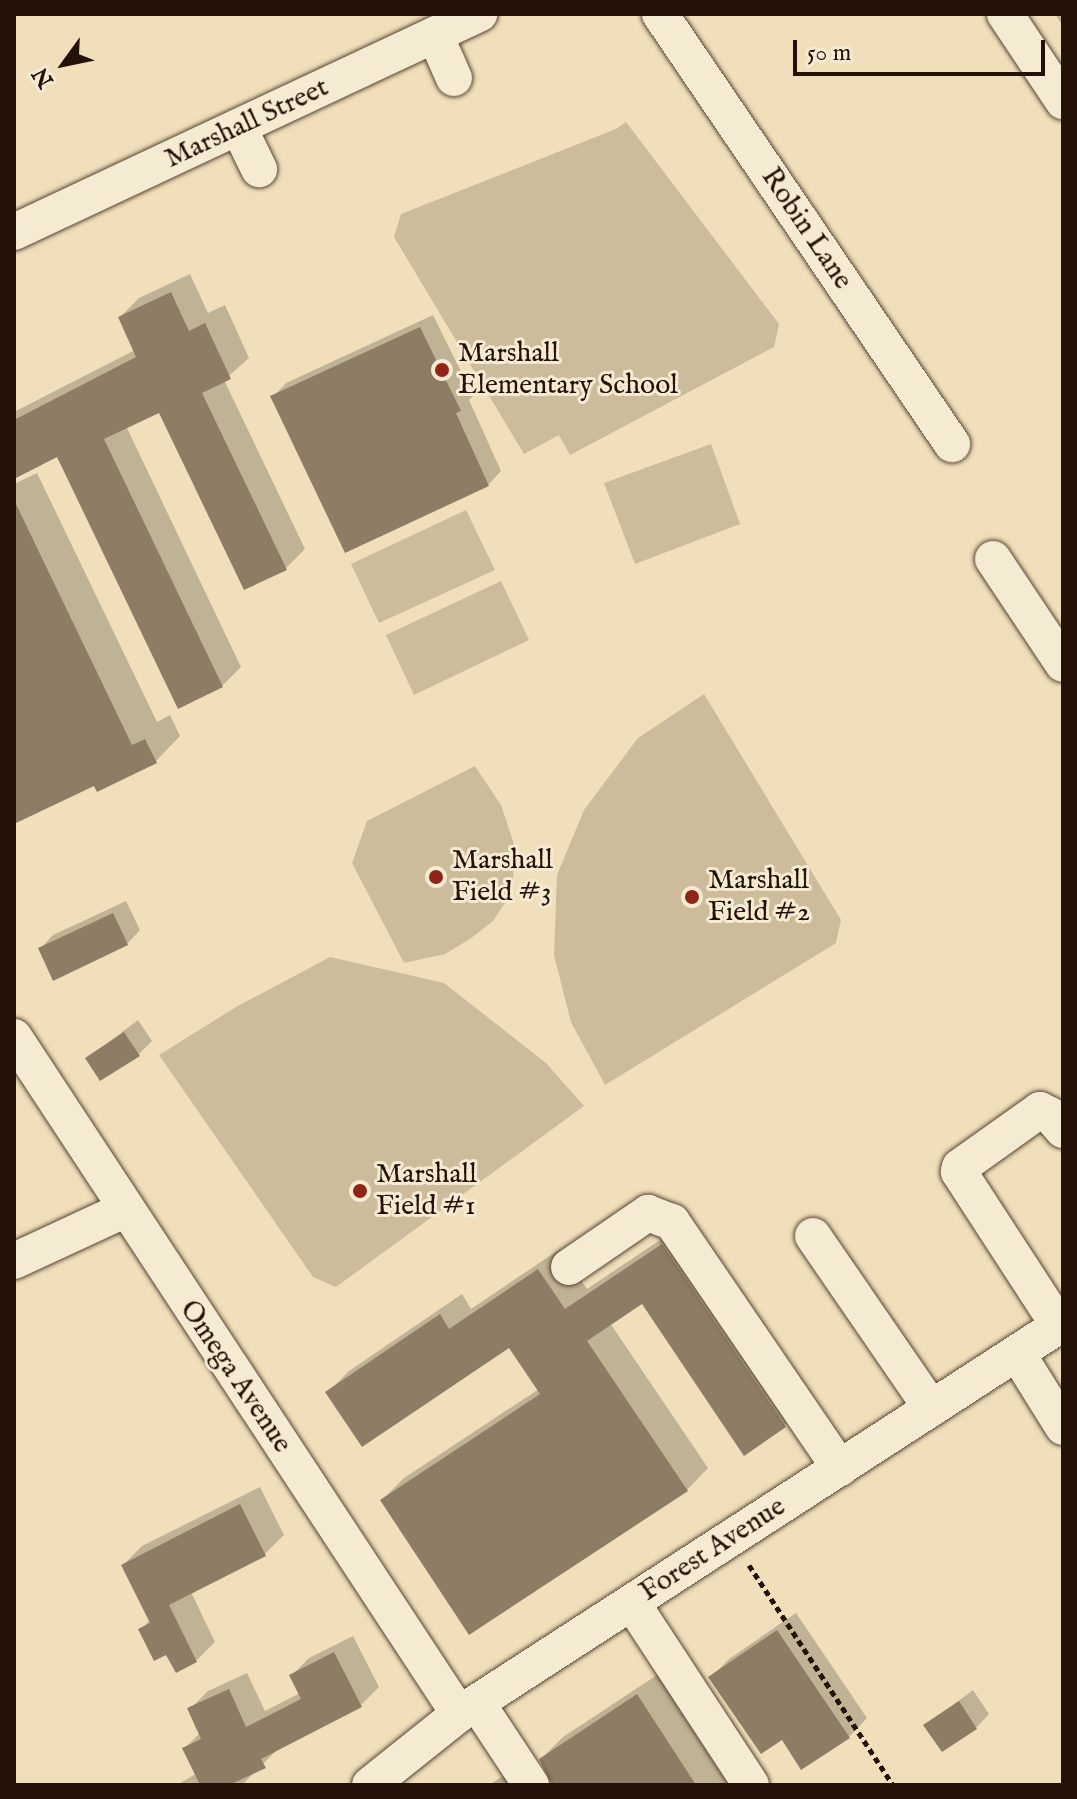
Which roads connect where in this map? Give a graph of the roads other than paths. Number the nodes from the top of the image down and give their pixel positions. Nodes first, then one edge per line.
1 (479, 14) edge
2 (660, 14) edge
3 (1005, 14) edge
4 (435, 35) junction
5 (454, 78) dead end
6 (1063, 101) edge
7 (239, 128) junction
8 (259, 169) dead end
9 (14, 232) edge
10 (952, 444) dead end
11 (993, 559) dead end
12 (1063, 664) edge
13 (14, 1037) edge
14 (1052, 1120) edge
15 (124, 1210) junction
16 (813, 1236) dead end
17 (14, 1261) edge
18 (569, 1267) dead end
19 (1061, 1324) edge
20 (1017, 1353) junction
21 (931, 1408) junction
22 (1063, 1427) edge
23 (840, 1468) junction
24 (632, 1603) junction
25 (468, 1709) junction
26 (370, 1785) edge
27 (531, 1785) edge
28 (751, 1785) edge

1 - 4 street, Marshall Street
2 - 10 street, Robin Lane
3 - 6 street
4 - 5 street
4 - 7 street, Marshall Street
7 - 8 street
7 - 9 street, Marshall Street
11 - 12 street
13 - 15 street, Omega Avenue
14 - 19 street
15 - 17 street
15 - 25 street, Omega Avenue
16 - 21 street
18 - 23 street
19 - 20 street, Forest Avenue
20 - 21 street, Forest Avenue
20 - 22 street
21 - 23 street, Forest Avenue
23 - 24 street, Forest Avenue
24 - 25 street, Forest Avenue
24 - 28 street
25 - 26 street, Forest Avenue
25 - 27 street, Omega Avenue

